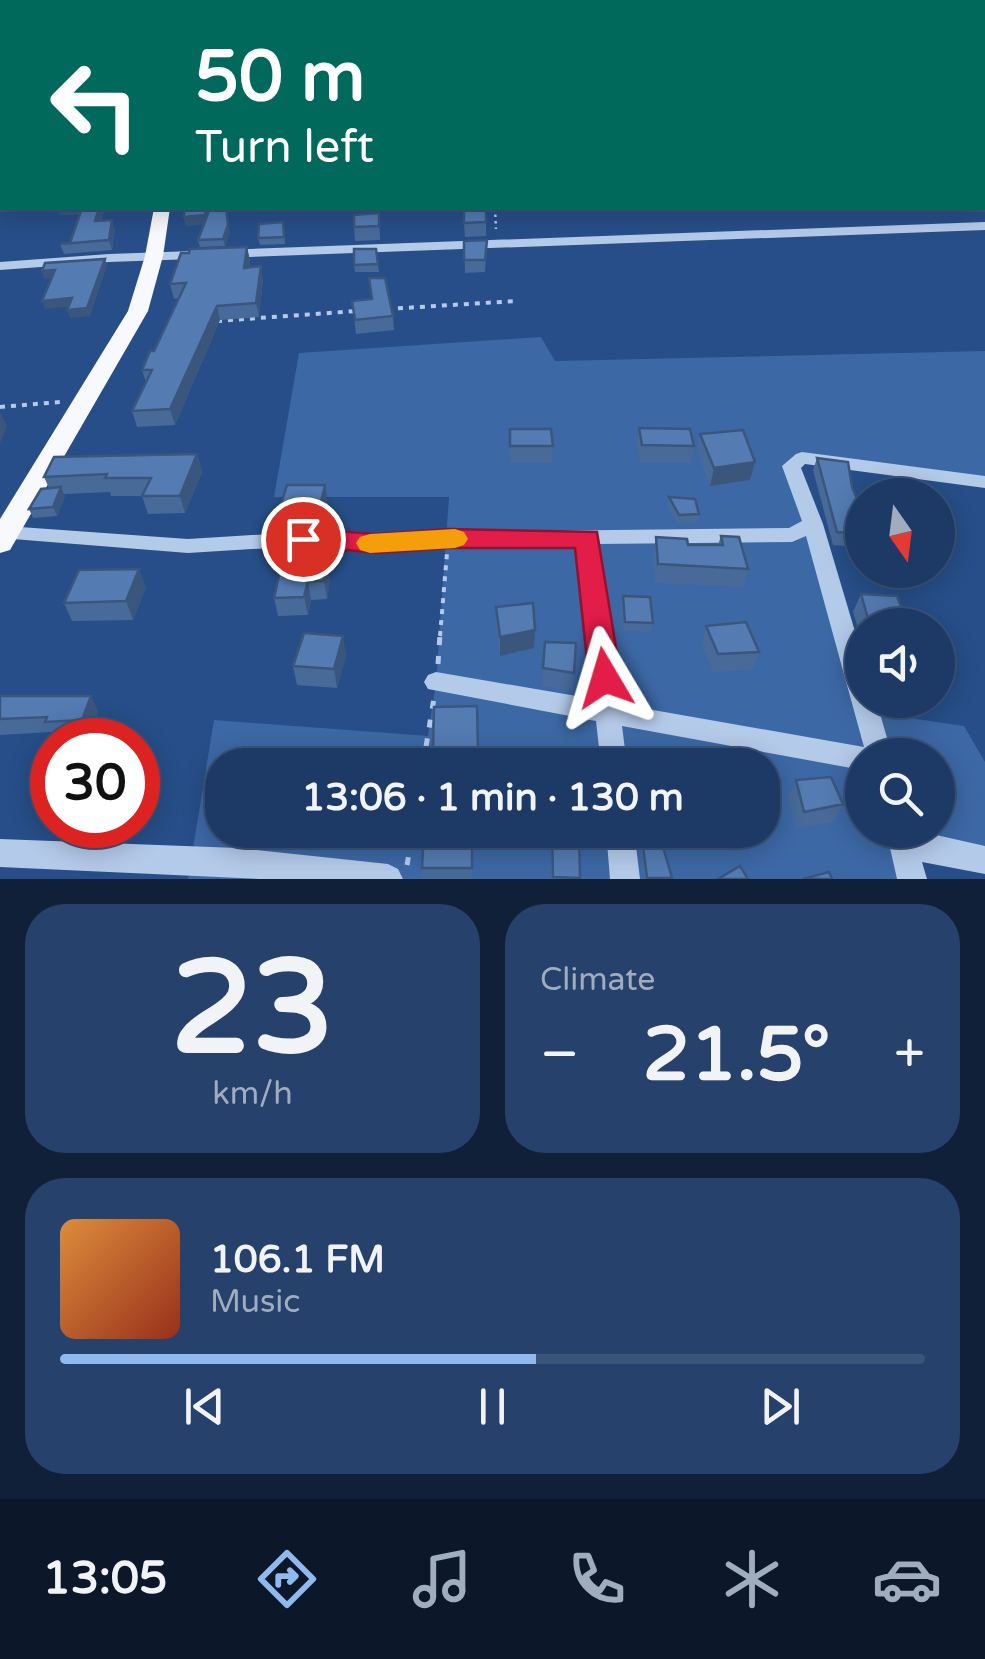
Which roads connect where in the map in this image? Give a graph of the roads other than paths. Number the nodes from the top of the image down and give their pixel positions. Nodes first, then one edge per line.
1 (162, 210) edge
2 (985, 226) edge
3 (154, 256) junction
4 (0, 266) edge
5 (985, 482) edge
6 (813, 524) junction
7 (3, 538) edge
8 (588, 538) junction
9 (845, 635) edge
10 (436, 682) road end
11 (609, 713) junction
12 (612, 748) edge
13 (845, 755) edge
14 (621, 848) edge
15 (905, 848) edge
16 (942, 848) edge
17 (0, 852) edge
18 (985, 860) edge
19 (388, 879) edge
20 (624, 879) edge
21 (912, 879) edge

1 - 3 main road
2 - 3 street
3 - 4 street
3 - 7 main road
5 - 6 street
6 - 8 street
6 - 9 street
7 - 8 street
8 - 11 street
10 - 11 street
11 - 12 street
11 - 13 street
14 - 20 street
15 - 21 street
16 - 18 street
17 - 19 street

